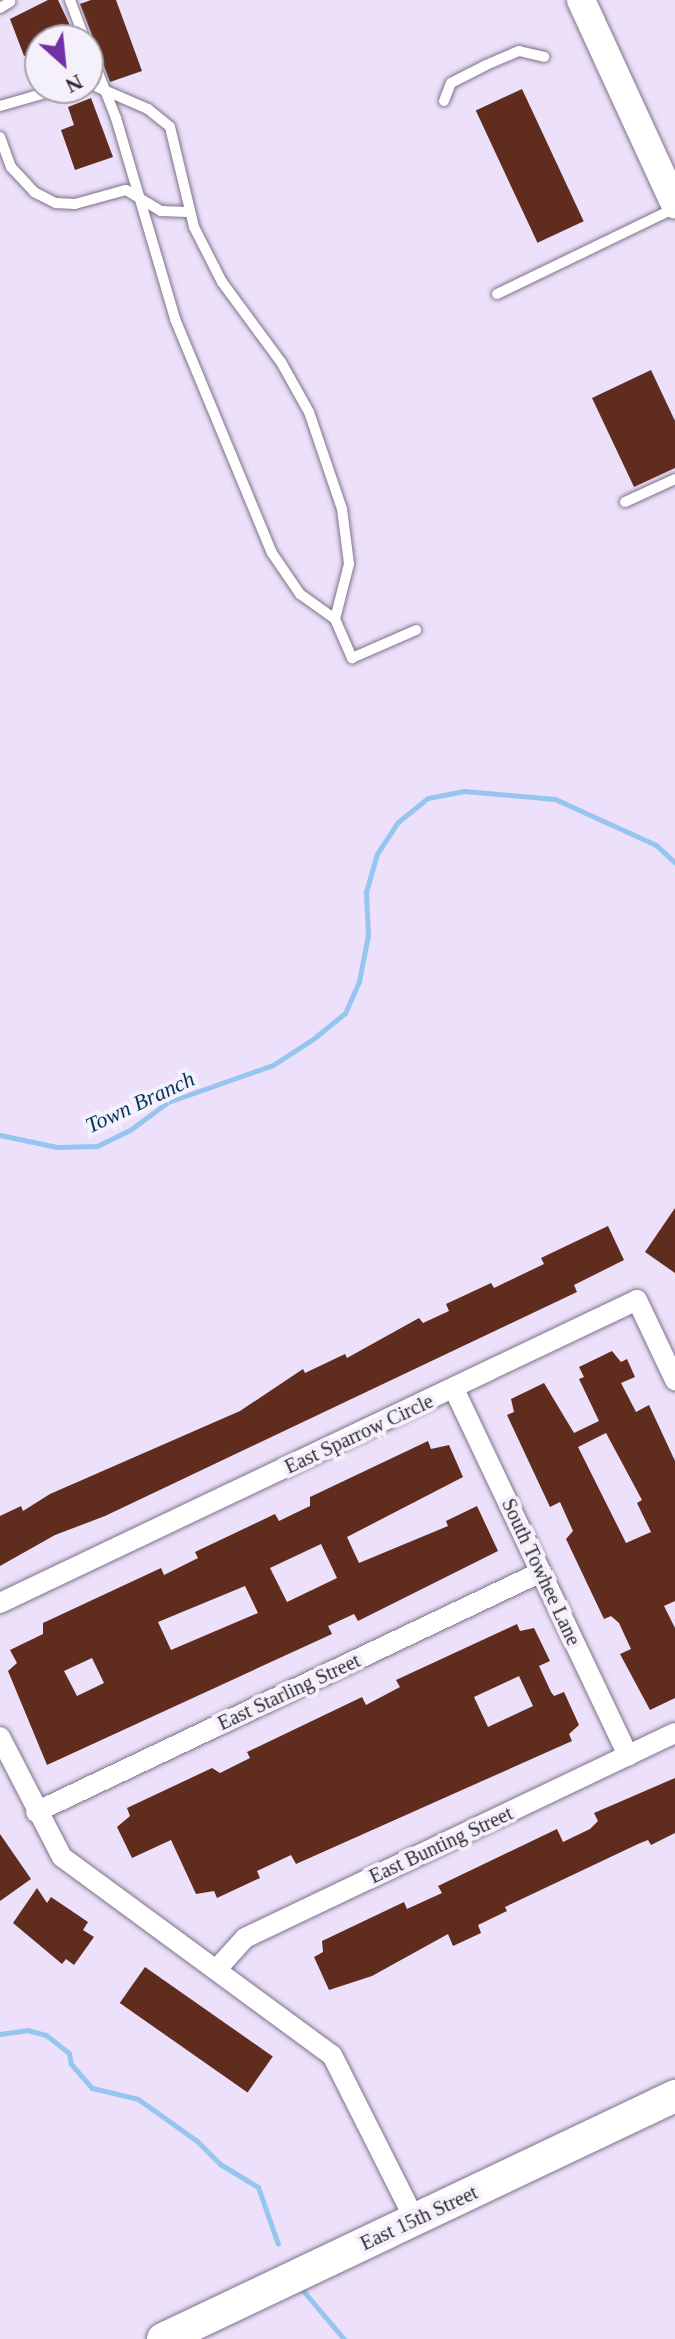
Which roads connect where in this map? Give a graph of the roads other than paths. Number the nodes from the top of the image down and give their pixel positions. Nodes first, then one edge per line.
1 (70, 0) edge
2 (581, 0) edge
3 (79, 24) edge
4 (544, 57) dead end
5 (104, 87) joint
6 (24, 99) edge
7 (444, 101) dead end
8 (0, 106) edge
9 (0, 137) edge
10 (667, 166) edge
11 (140, 201) junction
12 (675, 206) edge
13 (188, 212) junction
14 (497, 294) dead end
15 (675, 479) edge
16 (625, 502) dead end
17 (335, 619) junction
18 (416, 630) dead end
19 (675, 1380) edge
20 (454, 1389) junction
21 (541, 1572) junction
22 (0, 1603) edge
23 (675, 1733) edge
24 (0, 1737) edge
25 (628, 1756) junction
26 (36, 1812) junction
27 (216, 1970) junction
28 (675, 2096) edge
29 (415, 2220) junction
30 (163, 2339) edge

1 - 3 lane
2 - 10 street
4 - 7 lane
5 - 11 lane
5 - 13 lane
6 - 8 lane
9 - 11 lane
10 - 12 street
11 - 13 lane
11 - 17 lane
12 - 14 lane
13 - 17 lane
15 - 16 lane
17 - 18 lane
19 - 20 street, East Sparrow Circle
20 - 21 street, South Towhee Lane
20 - 22 street, East Sparrow Circle
21 - 25 street, South Towhee Lane
21 - 26 street, East Starling Street
23 - 25 street, East Bunting Street
24 - 26 street
25 - 27 street, East Bunting Street
26 - 27 street
27 - 29 street
28 - 29 main road, East 15th Street
29 - 30 main road, East 15th Street

